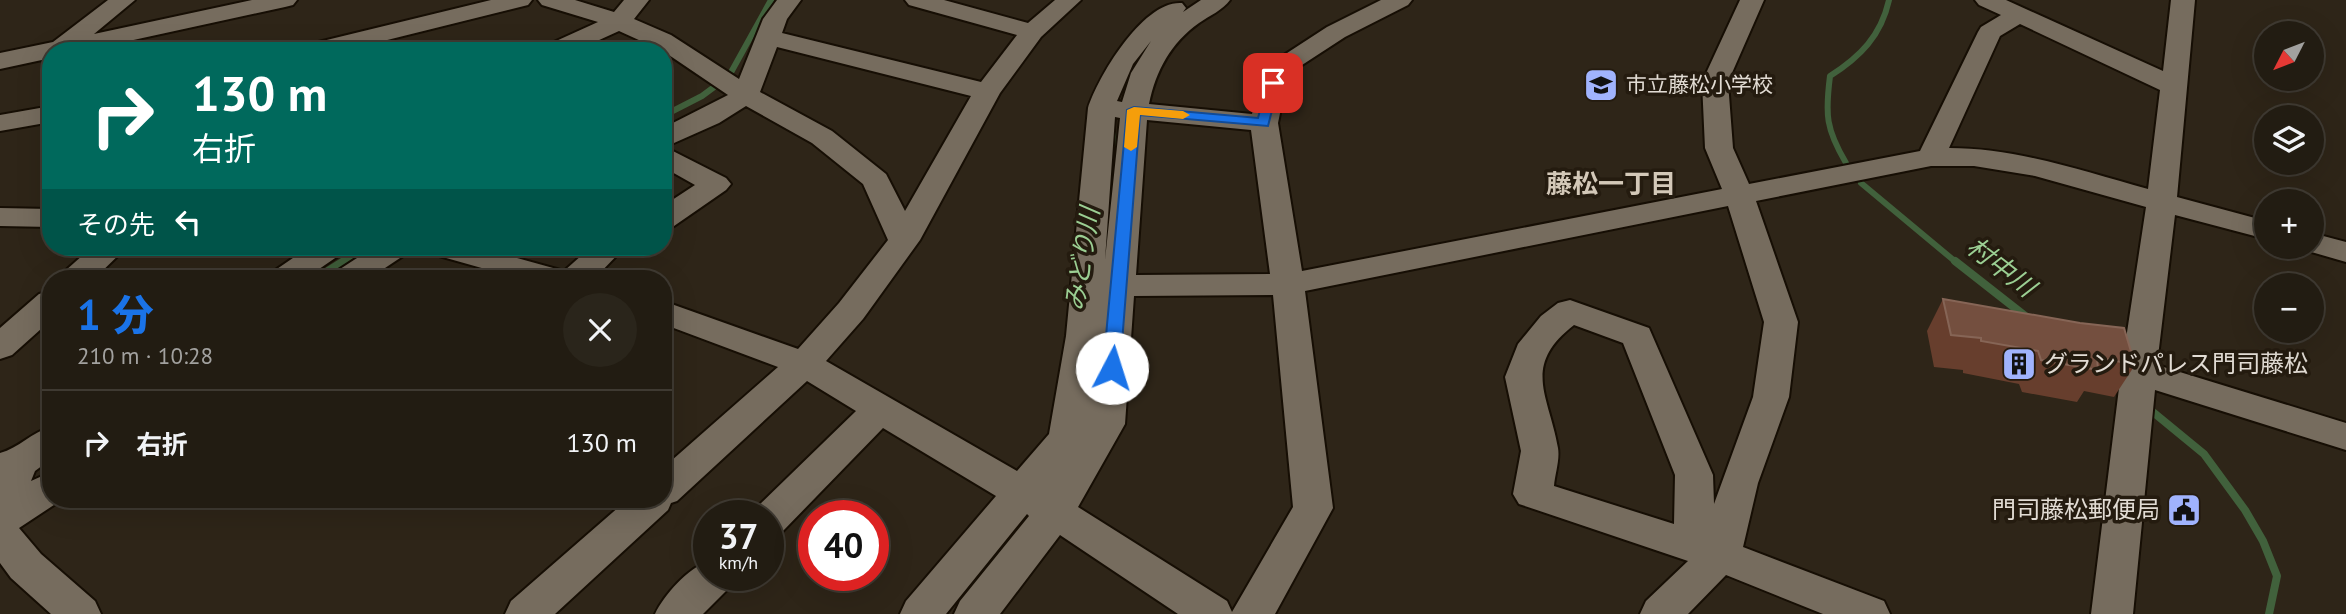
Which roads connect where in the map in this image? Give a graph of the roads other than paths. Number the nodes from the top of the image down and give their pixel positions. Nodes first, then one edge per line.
1 (122, 0) edge
2 (285, 0) edge
3 (520, 0) edge
4 (550, 0) edge
5 (636, 0) edge
6 (789, 0) edge
7 (917, 0) edge
8 (1069, 0) edge
9 (1187, 0) edge
10 (1219, 0) edge
11 (1400, 0) edge
12 (1752, 0) edge
13 (1987, 0) edge
14 (2183, 0) edge
15 (2019, 15) junction
16 (619, 22) junction
17 (1032, 32) junction
18 (769, 37) junction
19 (67, 42) edge
20 (90, 42) edge
21 (348, 42) edge
22 (574, 42) edge
23 (665, 42) edge
24 (672, 47) edge
25 (42, 52) edge
26 (0, 61) edge
27 (2172, 85) junction
28 (987, 92) junction
29 (746, 95) junction
30 (1118, 109) junction
31 (41, 116) edge
32 (0, 123) edge
33 (1264, 123) junction
34 (672, 135) edge
35 (0, 144) edge
36 (1931, 157) junction
37 (672, 160) edge
38 (1740, 197) junction
39 (2162, 200) junction
40 (672, 214) edge
41 (0, 217) edge
42 (42, 218) edge
43 (2254, 227) edge
44 (904, 240) junction
45 (2324, 246) edge
46 (2346, 252) edge
47 (101, 256) edge
48 (317, 256) edge
49 (381, 256) edge
50 (475, 256) edge
51 (599, 256) edge
52 (85, 270) edge
53 (297, 270) edge
54 (360, 270) edge
55 (525, 270) edge
56 (585, 270) edge
57 (1288, 284) junction
58 (1118, 285) junction
59 (42, 308) edge
60 (42, 309) edge
61 (672, 315) edge
62 (0, 316) edge
63 (0, 347) edge
64 (804, 364) junction
65 (2137, 390) junction
66 (880, 409) junction
67 (2346, 438) edge
68 (42, 445) edge
69 (10, 464) edge
70 (672, 483) edge
71 (42, 494) edge
72 (1039, 503) junction
73 (784, 505) edge
74 (0, 507) edge
75 (644, 508) edge
76 (0, 520) edge
77 (0, 534) edge
78 (1704, 550) junction
79 (699, 591) edge
80 (80, 614) edge
81 (526, 614) edge
82 (676, 614) edge
83 (921, 614) edge
84 (975, 614) edge
85 (1212, 614) edge
86 (1253, 614) edge
87 (1661, 614) edge
88 (1869, 614) edge
89 (2112, 614) edge

1 - 19 street
2 - 20 street
3 - 21 street
4 - 16 street
5 - 16 street
6 - 18 street
7 - 17 street
8 - 17 street
9 - 30 street
10 - 30 street
11 - 33 street
12 - 38 street
13 - 15 street
14 - 27 street
15 - 27 street
15 - 36 street
16 - 22 street
16 - 23 street
17 - 28 street
18 - 28 street
18 - 29 street
24 - 29 street
25 - 26 street
27 - 39 street
28 - 44 street
29 - 34 street
29 - 44 street
30 - 33 street
30 - 58 street
30 - 72 street
31 - 32 street
31 - 35 street
33 - 57 street
36 - 38 street
36 - 39 street
37 - 40 street
38 - 57 street
38 - 78 street
39 - 43 street
39 - 65 street
41 - 42 street
44 - 64 street
45 - 46 street
47 - 52 street
48 - 53 street
49 - 54 street
50 - 55 street
51 - 56 street
57 - 58 street
57 - 86 street
58 - 72 street
59 - 62 street
60 - 63 street
61 - 64 street
64 - 66 street
64 - 70 street
65 - 67 street
65 - 89 street
66 - 72 street
66 - 73 street
68 - 69 street
69 - 74 street
71 - 76 street
72 - 83 street
72 - 84 street
72 - 85 street
75 - 81 street
77 - 80 street
78 - 78 street
78 - 87 street
78 - 88 street
79 - 82 street

